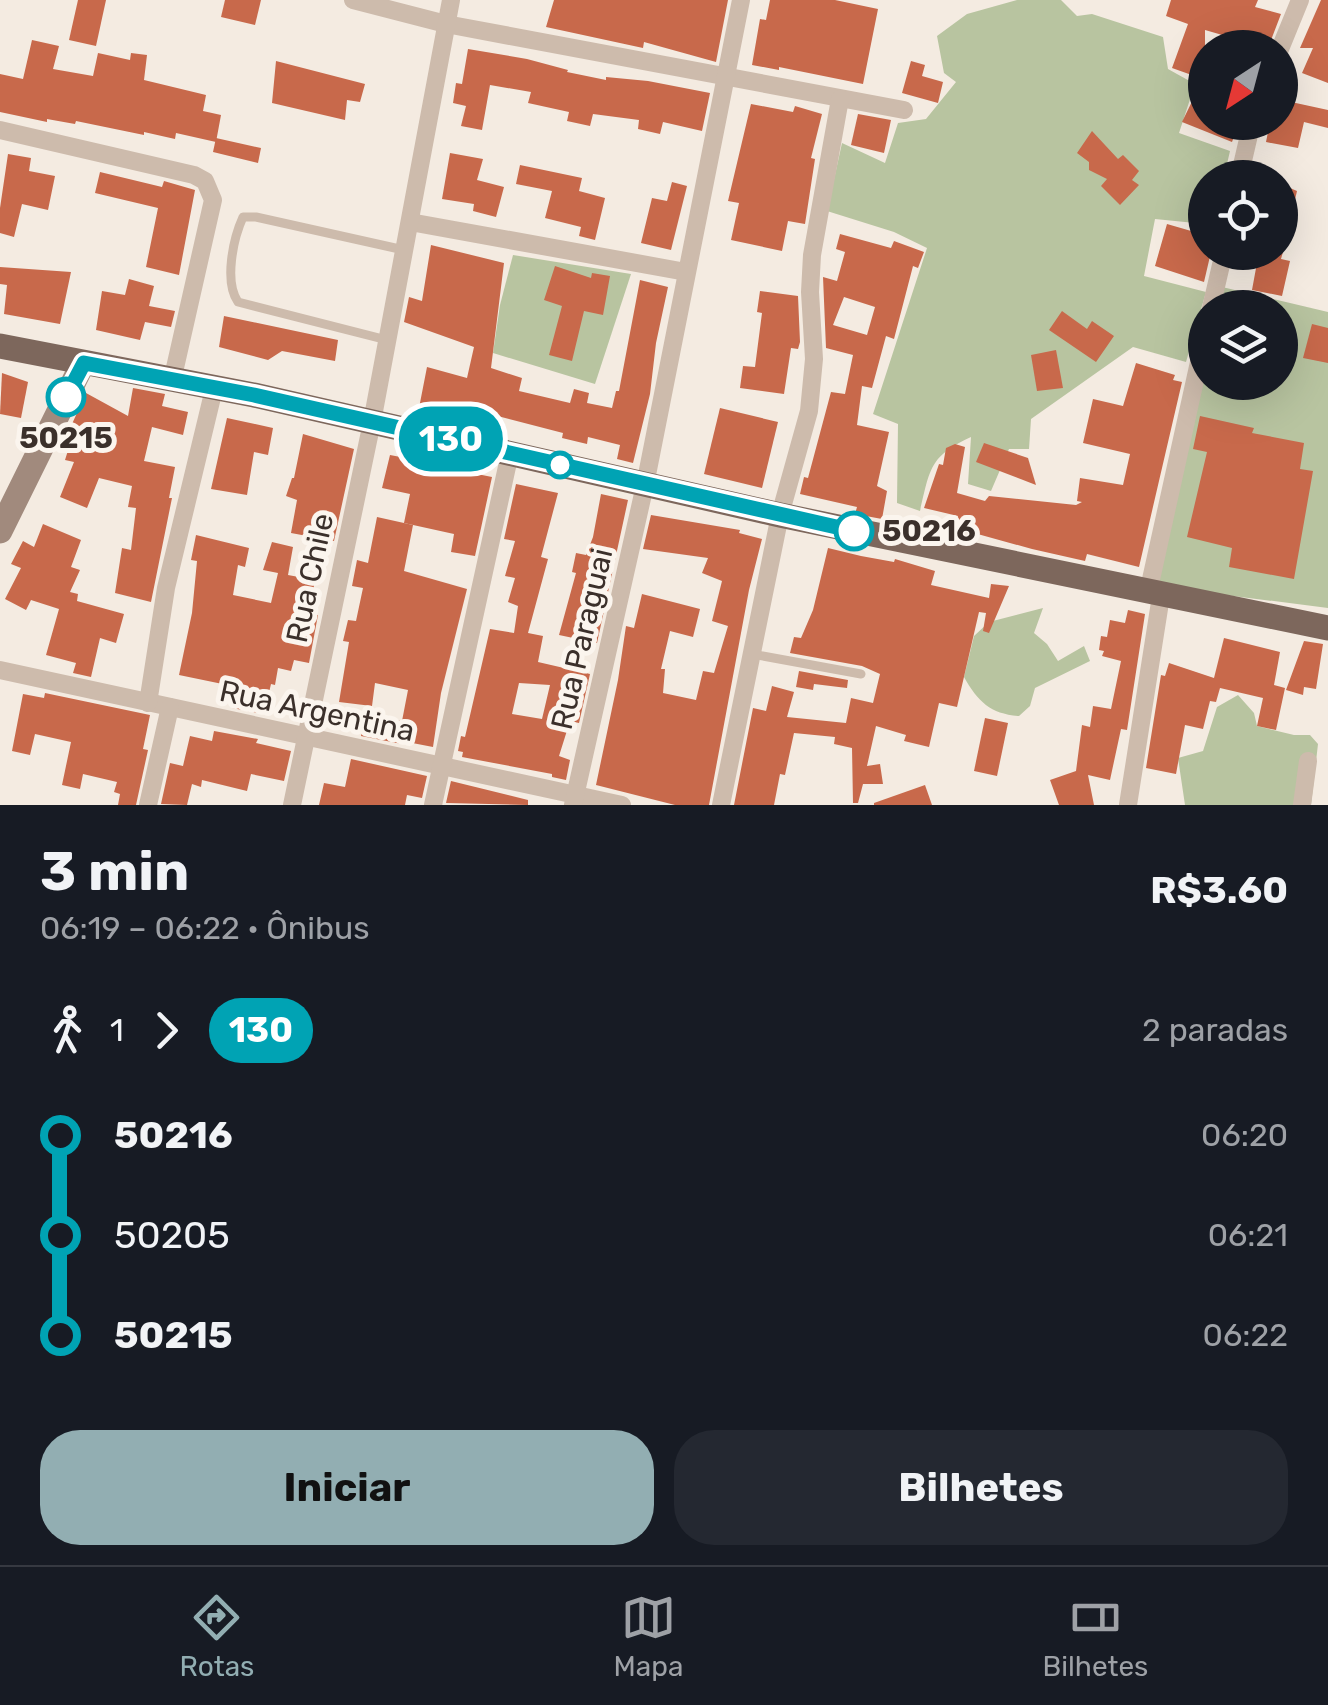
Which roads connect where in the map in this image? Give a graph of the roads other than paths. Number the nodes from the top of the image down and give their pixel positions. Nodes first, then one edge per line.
1 (353, 0) edge
2 (452, 0) edge
3 (741, 0) edge
4 (1300, 0) edge
5 (446, 24) junction
6 (1288, 30) edge
7 (724, 78) junction
8 (840, 98) junction
9 (904, 110) dead end
10 (0, 130) edge
11 (410, 222) junction
12 (405, 251) junction
13 (686, 272) junction
14 (388, 340) junction
15 (0, 346) edge
16 (84, 363) junction
17 (172, 381) junction
18 (214, 389) junction
19 (1192, 400) edge
20 (372, 422) junction
21 (510, 452) junction
22 (645, 485) junction
23 (780, 516) junction
24 (0, 531) edge
25 (1154, 594) junction
26 (1328, 628) edge
27 (752, 654) junction
28 (0, 670) edge
29 (861, 674) dead end
30 (148, 703) junction
31 (170, 708) junction
32 (304, 737) junction
33 (1308, 761) dead end
34 (442, 767) junction
35 (574, 800) edge
36 (148, 805) edge
37 (292, 805) edge
38 (433, 805) edge
39 (622, 805) edge
40 (721, 805) edge
41 (1128, 805) edge
42 (1302, 805) edge

1 - 5 street
2 - 5 street, Rua Chile
3 - 7 street, Rua Paraguai
4 - 6 street
5 - 7 street
5 - 11 street, Rua Chile
7 - 8 street
7 - 13 street, Rua Paraguai
8 - 9 street
8 - 23 street
10 - 17 street
11 - 12 street, Rua Chile
11 - 13 street
12 - 14 street, Rua Chile
12 - 14 lane
13 - 22 street, Rua Paraguai
14 - 20 street, Rua Chile
15 - 16 main road
16 - 17 main road
16 - 24 street
17 - 18 main road
18 - 20 main road
18 - 30 street
19 - 25 street
20 - 21 main road
20 - 32 street, Rua Chile
21 - 22 main road
21 - 34 street
22 - 23 main road
22 - 35 street, Rua Paraguai
23 - 25 main road
23 - 27 street
25 - 26 main road
25 - 41 street
27 - 29 lane
27 - 40 street
28 - 30 street, Rua Argentina
30 - 31 street, Rua Argentina
31 - 32 street, Rua Argentina
31 - 36 street
32 - 34 street, Rua Argentina
32 - 37 street, Rua Chile
33 - 42 street
34 - 35 street, Rua Argentina
34 - 38 street
35 - 39 street, Rua Argentina

